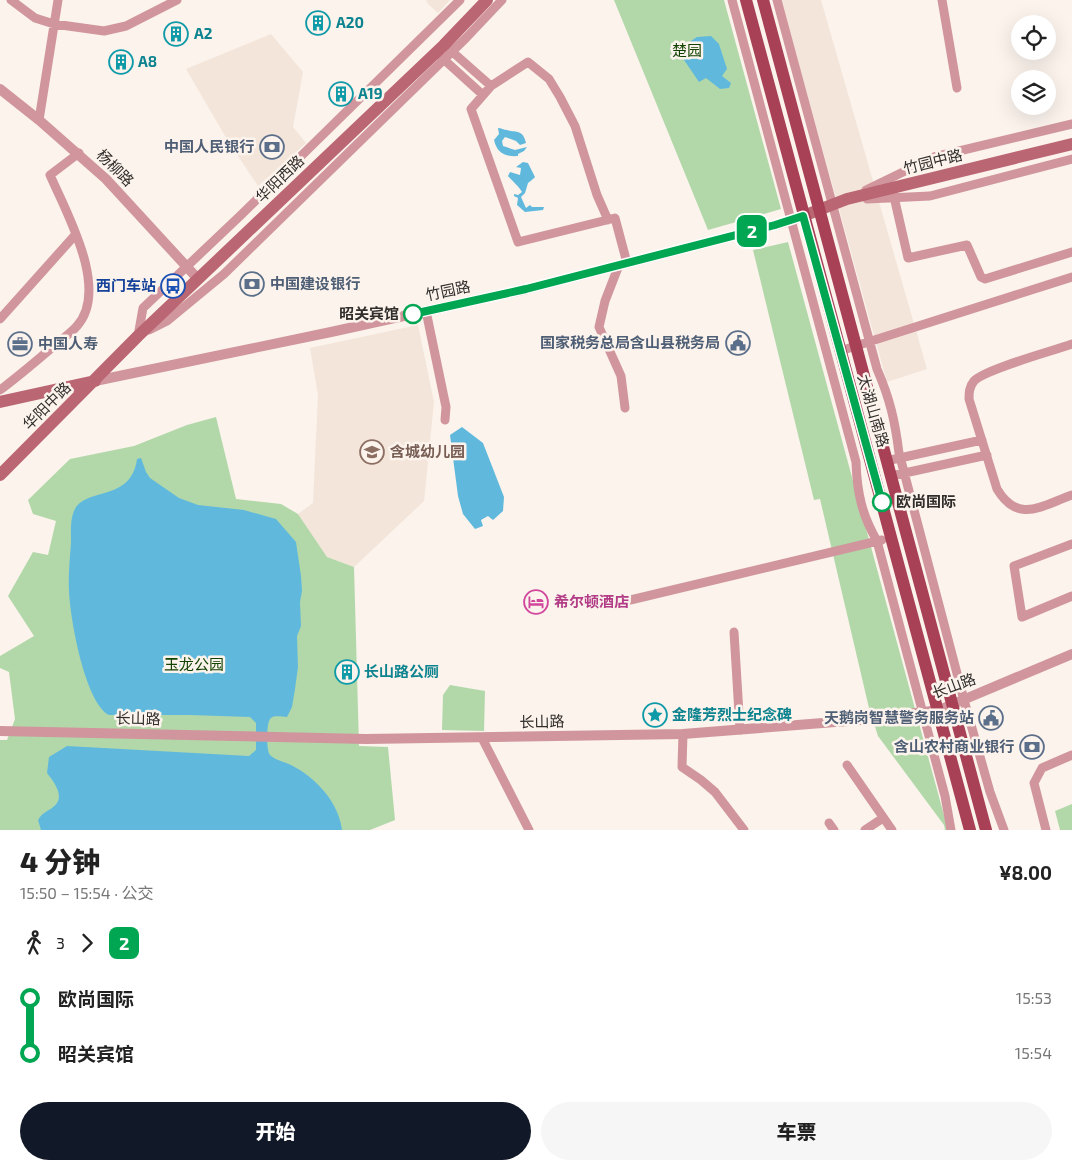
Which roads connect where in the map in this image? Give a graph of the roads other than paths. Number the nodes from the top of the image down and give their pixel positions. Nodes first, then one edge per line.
1 (11, 0) edge
2 (58, 0) edge
3 (177, 0) edge
4 (460, 0) edge
5 (487, 0) edge
6 (502, 0) edge
7 (732, 0) edge
8 (746, 0) edge
9 (762, 0) edge
10 (777, 0) edge
11 (942, 0) edge
12 (54, 24) junction
13 (444, 52) junction
14 (491, 86) junction
15 (957, 88) dead end
16 (0, 89) edge
17 (482, 95) junction
18 (39, 120) junction
19 (1072, 124) edge
20 (1072, 144) edge
21 (79, 154) junction
22 (1072, 159) edge
23 (892, 188) junction
24 (847, 200) junction
25 (832, 205) junction
26 (819, 210) junction
27 (803, 216) junction
28 (608, 220) junction
29 (791, 221) junction
30 (76, 234) junction
31 (1072, 252) edge
32 (623, 264) junction
33 (187, 267) junction
34 (1072, 277) edge
35 (198, 279) junction
36 (426, 311) junction
37 (0, 319) edge
38 (138, 336) junction
39 (869, 342) junction
40 (1072, 344) edge
41 (856, 346) junction
42 (840, 351) junction
43 (95, 381) junction
44 (0, 390) edge
45 (0, 402) edge
46 (626, 408) dead end
47 (445, 420) dead end
48 (982, 440) junction
49 (987, 455) junction
50 (900, 458) junction
51 (886, 461) junction
52 (904, 473) junction
53 (0, 475) edge
54 (890, 476) junction
55 (1072, 495) edge
56 (892, 538) junction
57 (877, 541) junction
58 (1072, 544) edge
59 (1072, 596) edge
60 (622, 602) dead end
61 (734, 632) dead end
62 (1072, 654) edge
63 (958, 702) junction
64 (939, 710) junction
65 (922, 712) junction
66 (740, 730) junction
67 (0, 731) edge
68 (683, 734) junction
69 (482, 738) junction
70 (1072, 755) edge
71 (847, 765) dead end
72 (883, 818) junction
73 (529, 830) edge
74 (744, 830) edge
75 (865, 830) edge
76 (892, 830) edge
77 (951, 830) edge
78 (970, 830) edge
79 (986, 830) edge
80 (1004, 830) edge
81 (1046, 830) edge

1 - 12 street
2 - 12 street
3 - 12 street
4 - 33 street
5 - 13 main road, 华阳西路
6 - 13 street
7 - 29 street
8 - 27 main road, 太湖山南路
9 - 26 main road, 太湖山南路
10 - 25 street
11 - 15 street
12 - 18 street
13 - 14 street
13 - 17 street
13 - 35 main road, 华阳西路
13 - 38 street
14 - 17 street
14 - 28 street
16 - 18 street, 杨柳路
17 - 28 street
18 - 21 street, 杨柳路
19 - 24 street
20 - 23 main road, 竹园中路
21 - 30 street
21 - 33 street, 杨柳路
22 - 24 street
23 - 24 main road, 竹园中路
23 - 31 street
24 - 25 main road, 竹园中路
25 - 26 main road, 竹园中路
25 - 39 street
26 - 27 main road, 竹园中路
26 - 41 main road, 太湖山南路
27 - 29 street, 竹园路
27 - 42 main road, 太湖山南路
28 - 32 street
29 - 32 street, 竹园路
29 - 57 street
30 - 37 street
30 - 44 street
32 - 36 street, 竹园路
32 - 46 street
33 - 35 street, 杨柳路
33 - 38 street
34 - 39 street
35 - 38 main road, 华阳西路
36 - 43 street, 竹园路
36 - 47 street
38 - 43 main road, 华阳西路
39 - 41 street
39 - 50 street
40 - 48 street
41 - 42 street
41 - 51 main road, 太湖山南路
42 - 56 main road, 太湖山南路
43 - 45 main road
43 - 53 main road, 华阳中路
48 - 49 street
48 - 50 street
49 - 52 street
49 - 55 street
50 - 51 street
50 - 52 street
51 - 54 main road, 太湖山南路
52 - 54 street
52 - 63 street
54 - 63 main road, 太湖山南路
56 - 57 street
56 - 64 main road, 太湖山南路
57 - 60 street
57 - 65 street
58 - 59 street
61 - 66 street
62 - 63 street, 长山路
63 - 64 street, 长山路
63 - 79 main road, 太湖山南路
63 - 80 street
64 - 65 street, 长山路
64 - 78 main road, 太湖山南路
65 - 66 street, 长山路
65 - 77 street
66 - 68 street, 长山路
67 - 69 street, 长山路
68 - 69 street, 长山路
68 - 74 street
69 - 73 street
70 - 81 street
71 - 72 street
72 - 75 street
72 - 76 street

